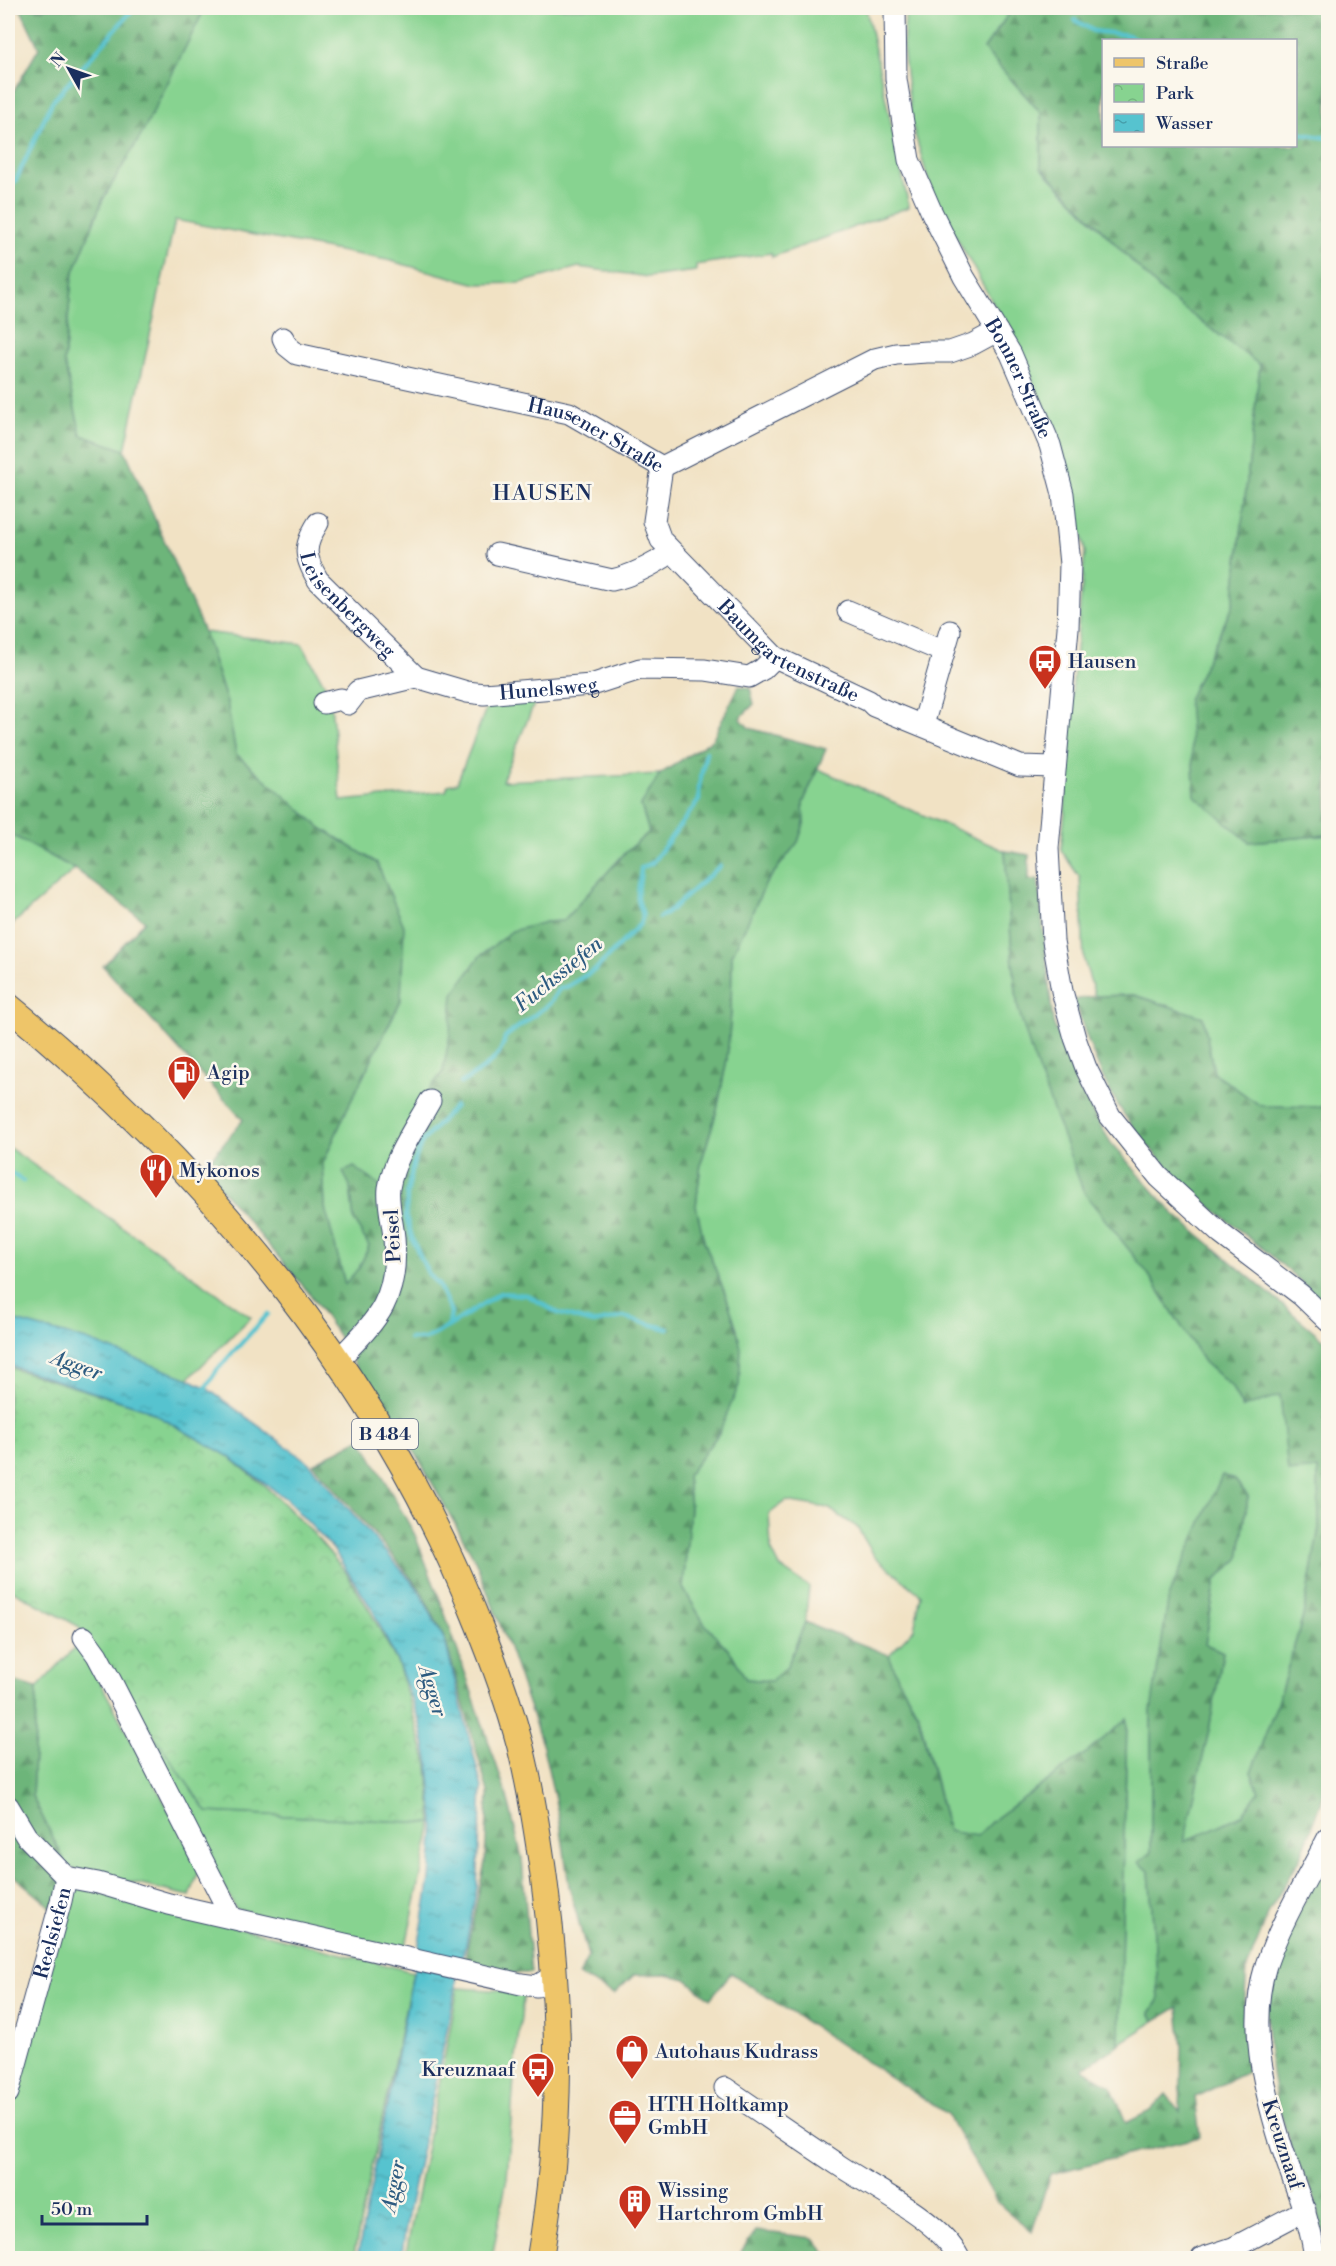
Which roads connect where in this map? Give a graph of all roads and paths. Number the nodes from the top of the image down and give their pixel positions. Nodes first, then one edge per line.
1 (895, 8) edge
2 (997, 331) junction
3 (283, 338) dead end
4 (662, 467) junction
5 (318, 523) dead end
6 (672, 552) junction
7 (497, 554) dead end
8 (848, 611) dead end
9 (950, 631) dead end
10 (944, 652) junction
11 (775, 657) junction
12 (416, 677) junction
13 (324, 703) dead end
14 (923, 724) junction
15 (1055, 767) junction
16 (8, 1006) edge
17 (430, 1101) dead end
18 (1329, 1321) edge
19 (338, 1360) junction
20 (84, 1637) dead end
21 (8, 1806) edge
22 (1329, 1838) edge
23 (66, 1876) junction
24 (232, 1918) junction
25 (555, 1975) junction
26 (725, 2088) dead end
27 (8, 2092) edge
28 (864, 2167) dead end
29 (873, 2187) junction
30 (1305, 2210) junction
31 (540, 2259) edge
32 (959, 2259) edge
33 (1202, 2259) edge
34 (1315, 2259) edge

1 - 2 street, Bonner Straße
2 - 4 street, Hausener Straße
2 - 15 street, Bonner Straße
3 - 4 street, Hausener Straße
4 - 6 street, Baumgartenstraße
5 - 12 street, Leisenbergweg
6 - 7 street
6 - 11 street, Baumgartenstraße
8 - 10 street
9 - 10 street
10 - 14 street
11 - 12 street, Hunelsweg
11 - 14 street, Baumgartenstraße
12 - 13 street, Hunelsweg
14 - 15 street, Baumgartenstraße
15 - 18 street, Bonner Straße
16 - 19 main road, B 484
17 - 19 street, Peisel
19 - 25 main road, B 484
20 - 24 street
21 - 23 street
22 - 30 street, Kreuznaaf
23 - 24 street
23 - 27 street, Reelsiefen
24 - 25 street
25 - 31 main road, B 484
26 - 29 street
28 - 29 street
29 - 32 street
30 - 33 street, Kreuznaaf
30 - 34 street

